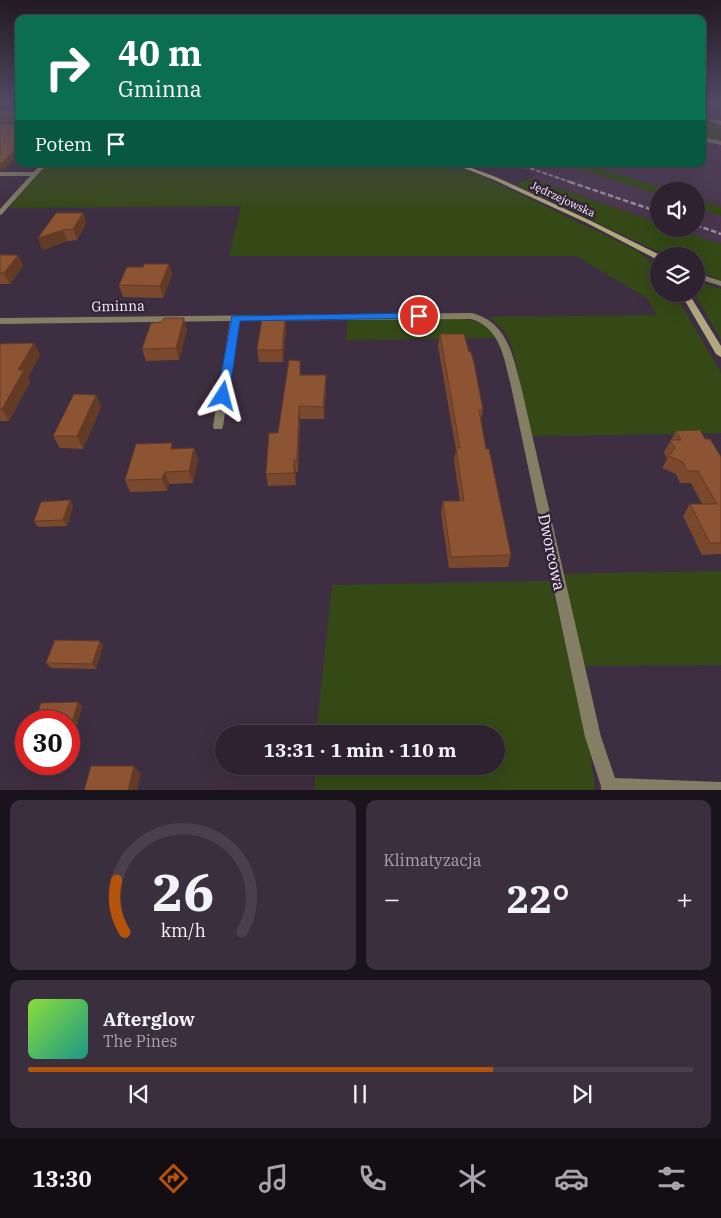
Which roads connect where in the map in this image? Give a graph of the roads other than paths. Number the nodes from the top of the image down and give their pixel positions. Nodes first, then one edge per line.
1 (706, 140) edge
2 (721, 143) edge
3 (41, 167) edge
4 (464, 167) edge
5 (0, 174) edge
6 (35, 174) junction
7 (0, 213) edge
8 (650, 253) edge
9 (705, 278) edge
10 (721, 284) edge
11 (691, 302) edge
12 (235, 318) junction
13 (0, 321) edge
14 (488, 322) joint
15 (721, 354) edge
16 (218, 426) dead end
17 (609, 788) edge
18 (721, 790) edge

1 - 2 street
3 - 6 street
4 - 8 street, Jędrzejowska
5 - 6 street
6 - 7 street
9 - 10 street
11 - 15 street
12 - 13 street, Gminna
12 - 14 street, Gminna
12 - 16 street
14 - 17 street, Dworcowa
17 - 18 street, Dworcowa

